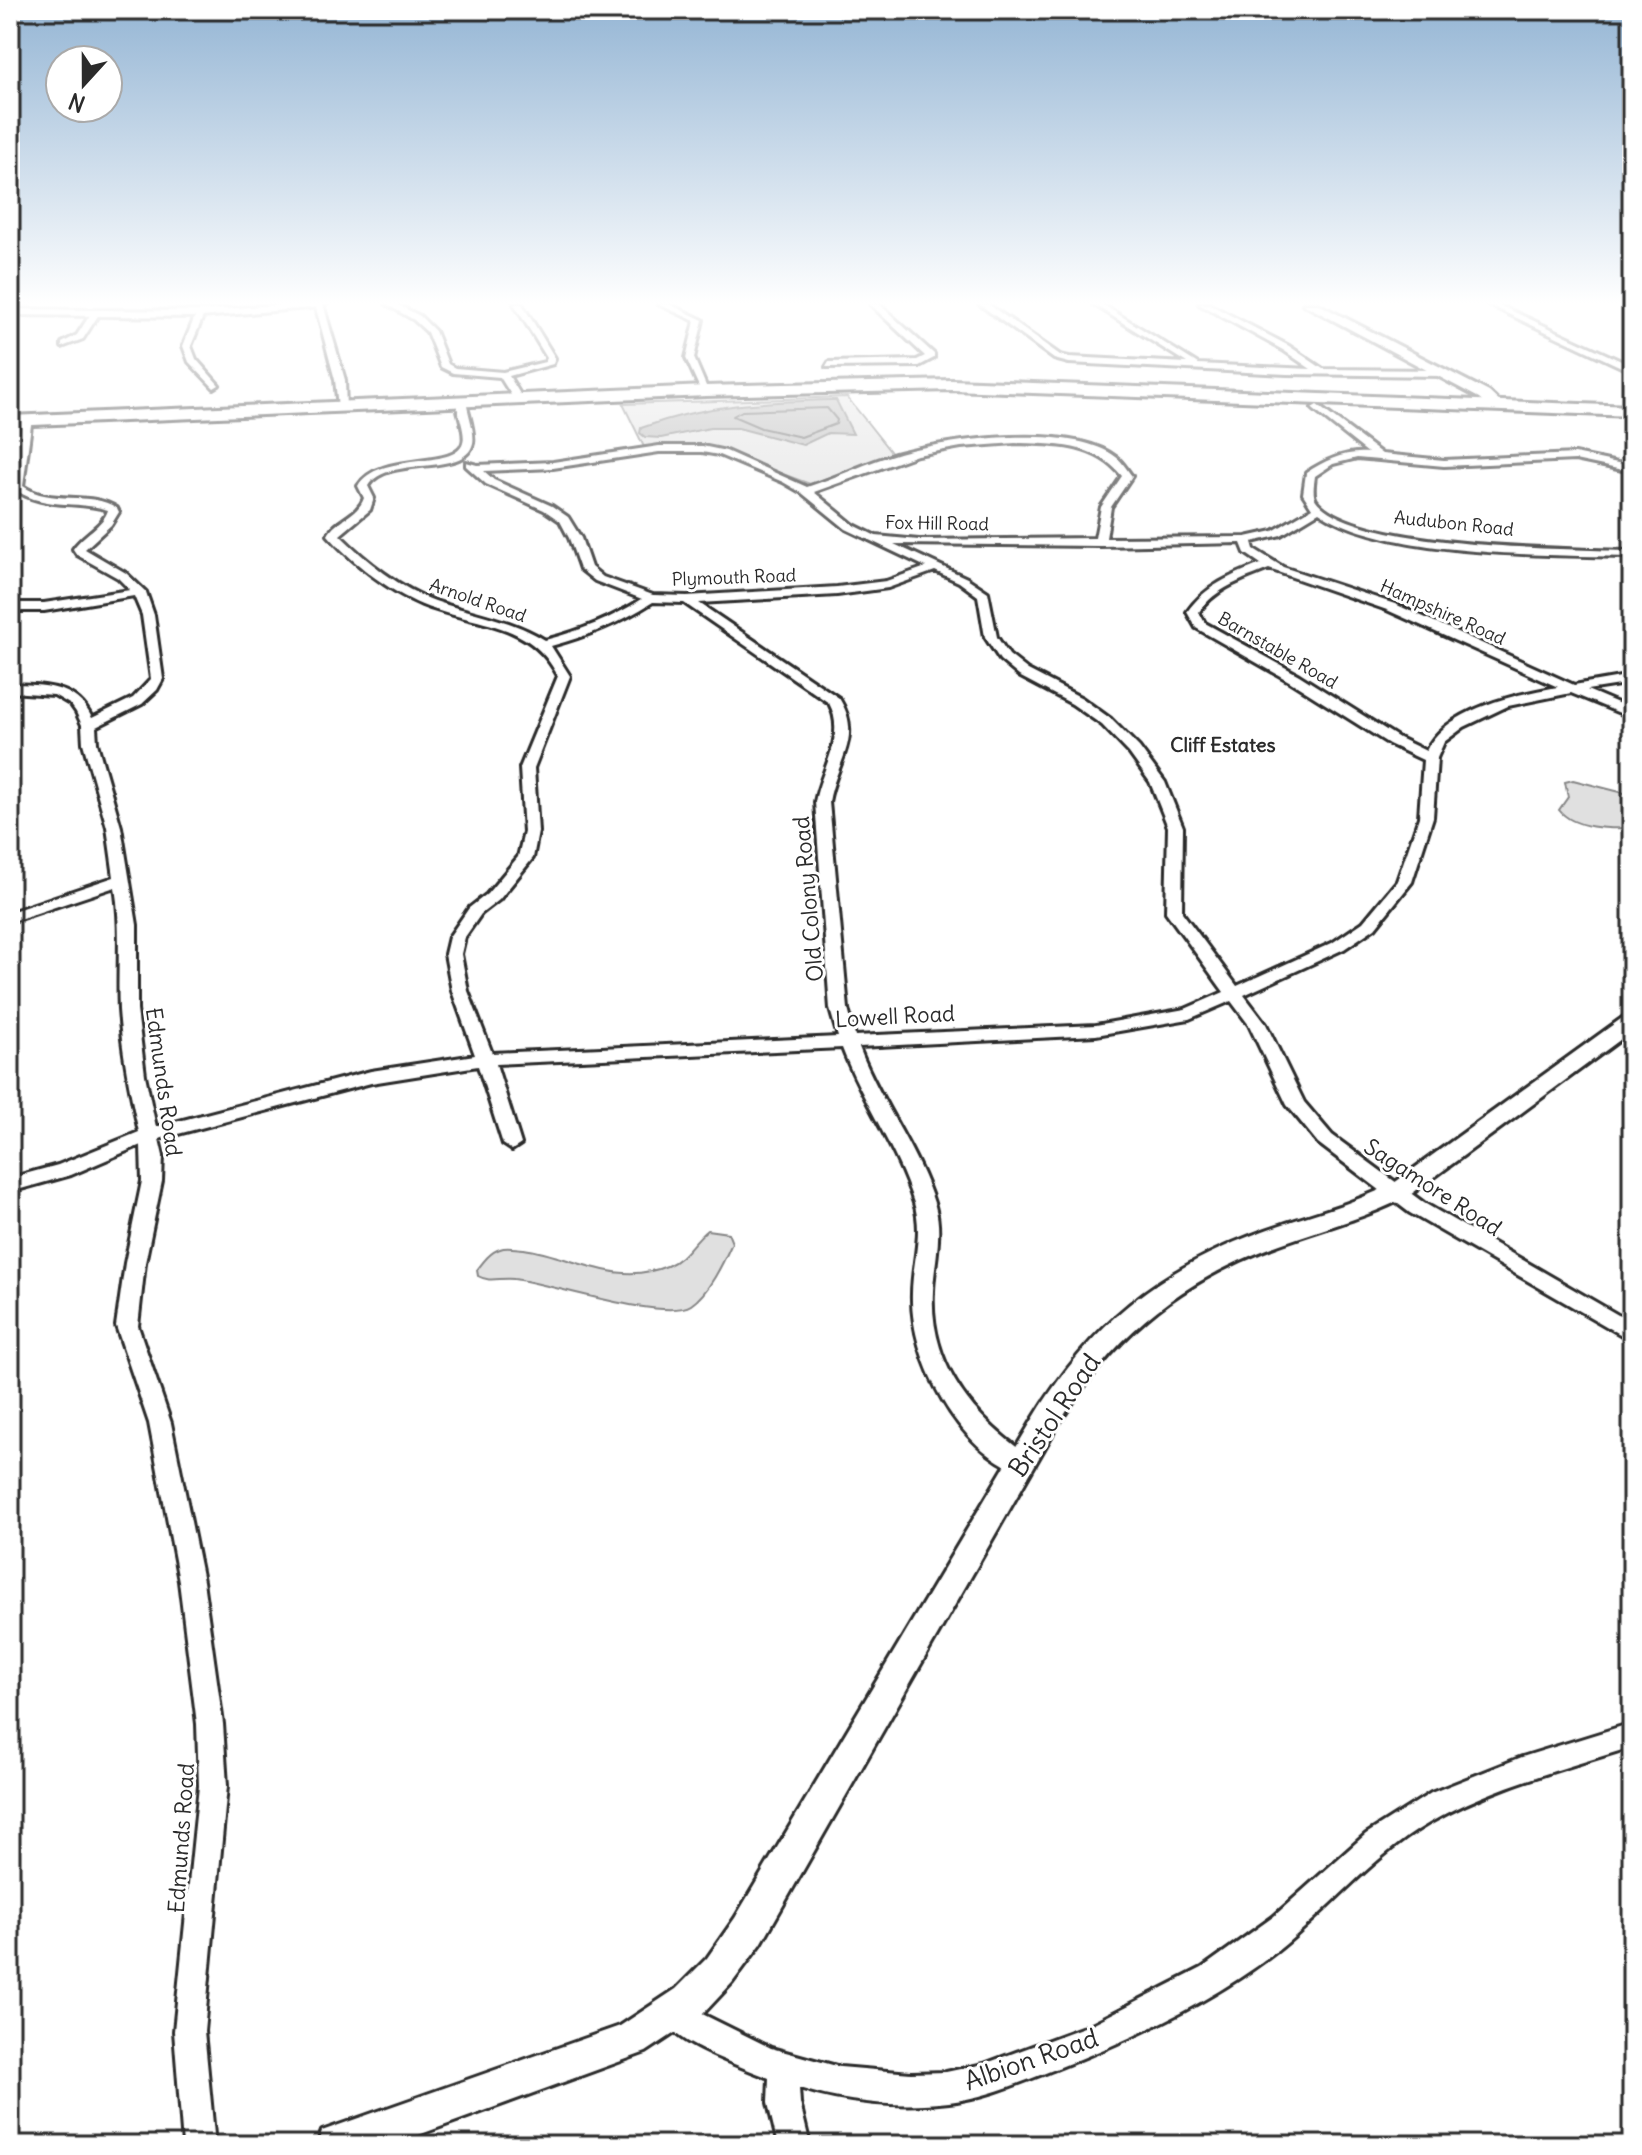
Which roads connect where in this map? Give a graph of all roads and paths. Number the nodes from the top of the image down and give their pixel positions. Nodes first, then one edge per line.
1 (396, 405) edge
2 (496, 405) edge
3 (1274, 405) edge
4 (1439, 405) edge
5 (462, 406) junction
6 (1497, 406) joint
7 (343, 407) joint
8 (1309, 408) junction
9 (1632, 411) edge
10 (1632, 420) edge
11 (15, 424) edge
12 (1357, 455) junction
13 (1378, 456) junction
14 (451, 459) junction
15 (477, 468) junction
16 (1632, 469) edge
17 (806, 491) junction
18 (1319, 508) junction
19 (874, 539) junction
20 (1246, 540) junction
21 (934, 543) junction
22 (1100, 543) junction
23 (1632, 554) edge
24 (912, 557) junction
25 (1269, 565) junction
26 (934, 568) junction
27 (140, 592) junction
28 (651, 598) junction
29 (687, 600) junction
30 (10, 607) edge
31 (542, 645) junction
32 (1632, 679) edge
33 (10, 688) edge
34 (1567, 689) junction
35 (1632, 714) edge
36 (89, 725) junction
37 (1430, 758) junction
38 (121, 880) junction
39 (10, 917) edge
40 (1233, 995) junction
41 (1632, 1021) edge
42 (846, 1040) junction
43 (485, 1059) junction
44 (149, 1135) junction
45 (512, 1144) dead end
46 (10, 1185) edge
47 (1394, 1193) junction
48 (1632, 1333) edge
49 (1021, 1463) junction
50 (1632, 1735) edge
51 (676, 2016) junction
52 (784, 2068) junction
53 (199, 2145) edge
54 (336, 2145) edge
55 (794, 2145) edge

1 - 7 highway
2 - 5 highway
3 - 8 highway
4 - 6 highway
5 - 11 highway
5 - 14 street
6 - 9 highway
7 - 11 highway
8 - 10 highway
8 - 12 street
8 - 13 street
11 - 27 street
12 - 13 street
12 - 18 street
13 - 16 street
14 - 15 street
14 - 31 street, Arnold Road
15 - 17 street, Fox Hill Road
15 - 28 street
17 - 19 street, Fox Hill Road
17 - 22 street
18 - 20 street, Fox Hill Road
18 - 23 street, Audubon Road
19 - 21 street, Fox Hill Road
19 - 24 street, Sagamore Road
20 - 22 street, Fox Hill Road
20 - 25 street, Hampshire Road
21 - 22 street, Fox Hill Road
21 - 24 street
24 - 26 street, Sagamore Road
25 - 34 street, Hampshire Road
25 - 37 street, Barnstable Road
26 - 29 street, Plymouth Road
26 - 40 street, Sagamore Road
27 - 30 street
27 - 36 street
28 - 29 street, Plymouth Road
28 - 31 street, Plymouth Road
29 - 42 street, Old Colony Road
31 - 43 street, Arnold Road
32 - 34 street
33 - 36 street
34 - 35 street, Hampshire Road
34 - 37 street
36 - 38 street, Edmunds Road
37 - 40 street, Lowell Road
38 - 39 street
38 - 44 street, Edmunds Road
40 - 42 street, Lowell Road
40 - 47 street, Sagamore Road
41 - 47 street, Bristol Road
42 - 43 street, Lowell Road
42 - 49 street, Old Colony Road
43 - 44 street, Lowell Road
43 - 45 street, Arnold Road
44 - 46 street, Lowell Road
44 - 53 street, Edmunds Road
47 - 48 street, Sagamore Road
47 - 49 street, Bristol Road
49 - 51 street, Bristol Road
50 - 52 street, Albion Road
51 - 52 street, Albion Road
51 - 54 street
52 - 55 street

